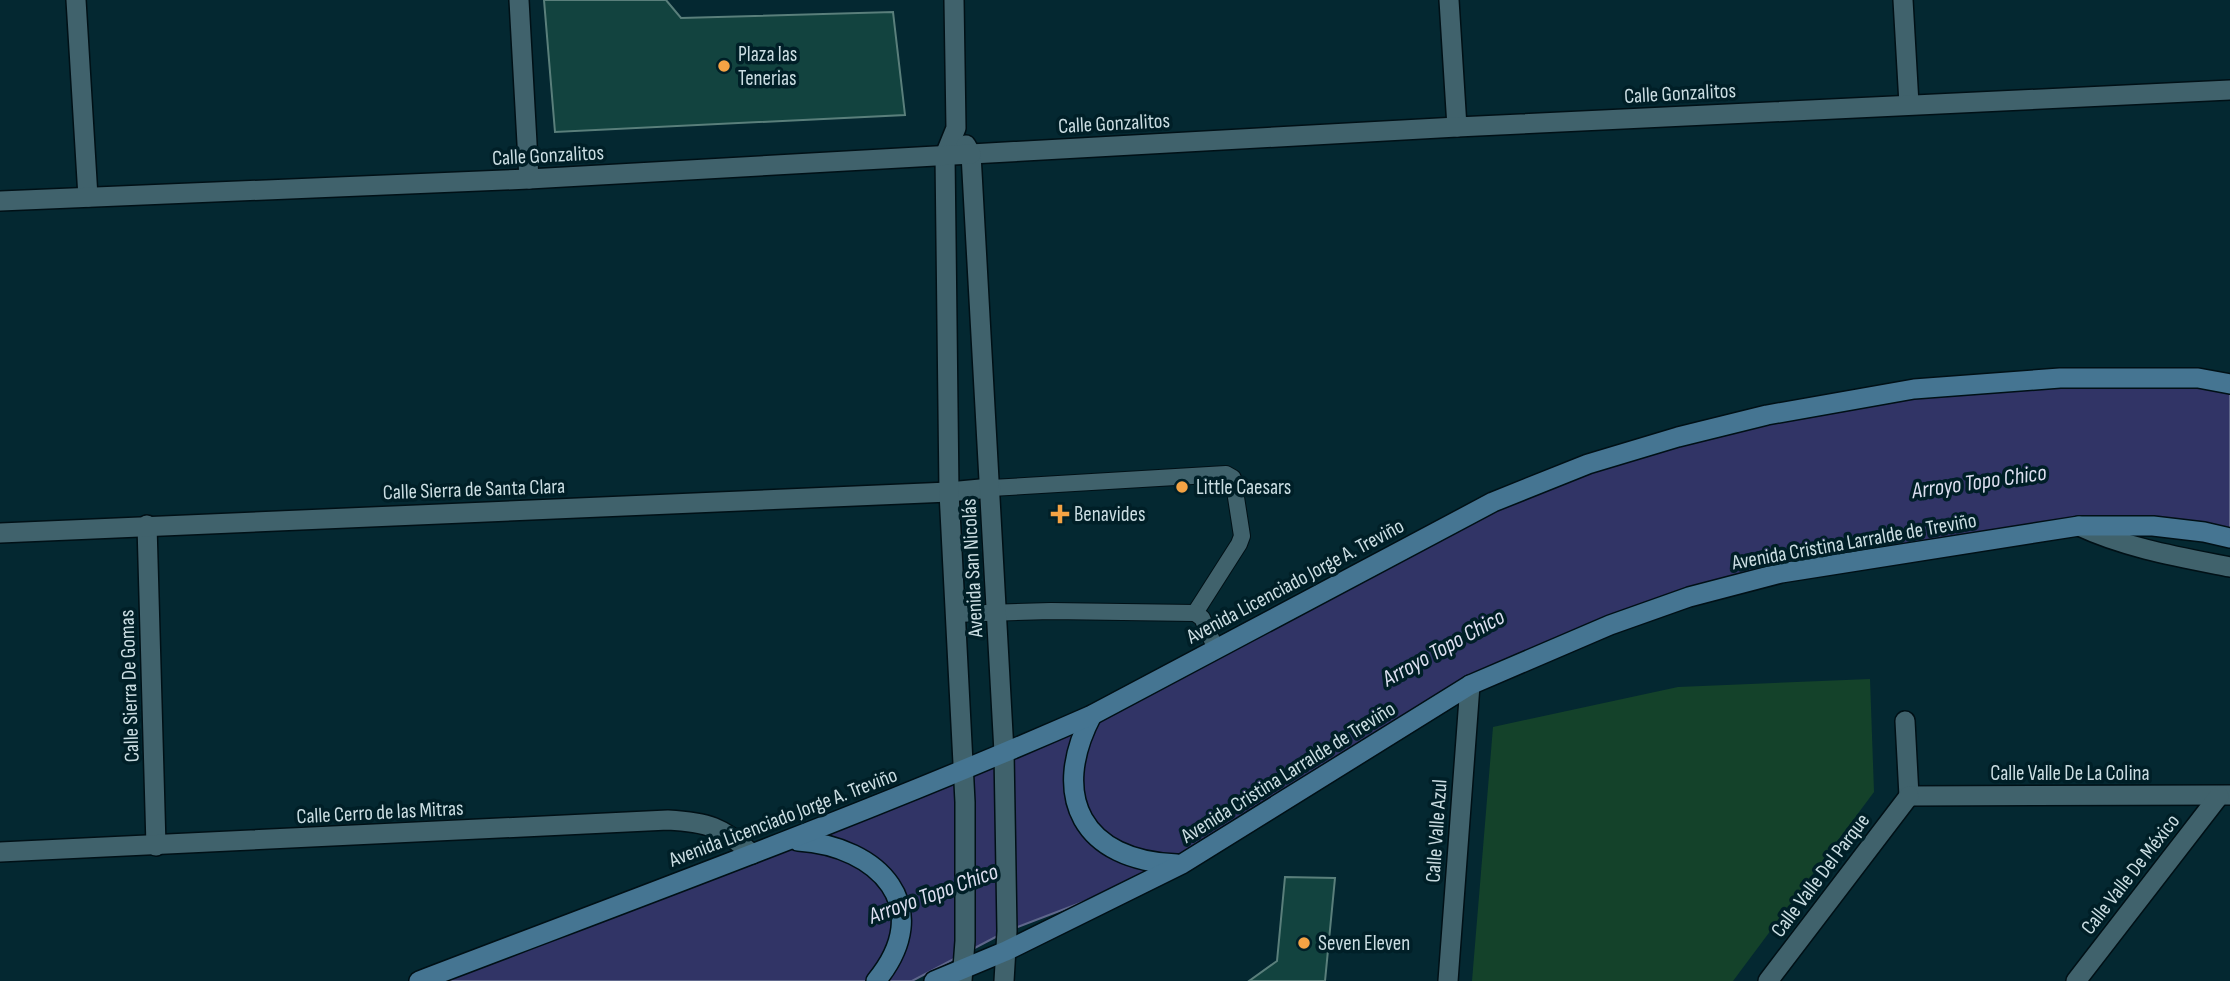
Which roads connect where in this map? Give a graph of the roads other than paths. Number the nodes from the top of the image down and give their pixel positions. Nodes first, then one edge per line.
1 (76, 0) edge
2 (519, 0) edge
3 (954, 0) edge
4 (1449, 0) edge
5 (1903, 0) edge
6 (2230, 90) edge
7 (1909, 104) junction
8 (1457, 127) junction
9 (956, 128) junction
10 (971, 154) junction
11 (944, 155) junction
12 (529, 179) junction
13 (88, 197) junction
14 (0, 201) edge
15 (2230, 372) edge
16 (2199, 379) junction
17 (2230, 384) edge
18 (991, 488) junction
19 (949, 492) junction
20 (147, 525) junction
21 (2078, 526) junction
22 (0, 533) edge
23 (2230, 538) edge
24 (2230, 567) edge
25 (998, 611) junction
26 (1195, 613) junction
27 (954, 614) junction
28 (1216, 649) junction
29 (1470, 685) junction
30 (1092, 715) junction
31 (1905, 721) dead end
32 (1004, 752) junction
33 (964, 769) junction
34 (1909, 796) junction
35 (2225, 796) edge
36 (792, 841) junction
37 (156, 846) junction
38 (0, 852) edge
39 (752, 854) junction
40 (1182, 864) junction
41 (1006, 951) junction
42 (963, 975) edge
43 (419, 981) edge
44 (876, 981) edge
45 (934, 981) edge
46 (1004, 981) edge
47 (1448, 981) edge
48 (1768, 981) edge
49 (2076, 981) edge

1 - 13 street
2 - 12 street
3 - 9 street
4 - 8 street
5 - 7 street
6 - 7 street, Calle Gonzalitos
7 - 8 street, Calle Gonzalitos
8 - 10 street, Calle Gonzalitos
9 - 10 street
9 - 11 street
10 - 11 street, Calle Gonzalitos
10 - 18 street, Avenida San Nicolás
11 - 12 street, Calle Gonzalitos
11 - 19 street, Avenida San Nicolás
12 - 13 street, Calle Gonzalitos
13 - 14 street, Calle Gonzalitos
15 - 16 main road
16 - 17 main road, Avenida Licenciado Jorge A. Treviño
16 - 28 main road, Avenida Licenciado Jorge A. Treviño
18 - 19 street, Calle Sierra de Santa Clara
18 - 25 street, Avenida San Nicolás
18 - 26 lane
19 - 20 street, Calle Sierra de Santa Clara
19 - 27 street, Avenida San Nicolás
20 - 22 street, Calle Sierra de Santa Clara
20 - 37 street, Calle Sierra De Gomas
21 - 23 main road, Avenida Cristina Larralde de Treviño
21 - 24 street
21 - 29 main road, Avenida Cristina Larralde de Treviño
25 - 26 lane
25 - 27 lane
25 - 32 street, Avenida San Nicolás
26 - 28 lane
27 - 33 street, Avenida San Nicolás
28 - 30 main road, Avenida Licenciado Jorge A. Treviño
29 - 40 main road, Avenida Cristina Larralde de Treviño
29 - 47 street, Calle Valle Azul
30 - 32 main road, Avenida Licenciado Jorge A. Treviño
30 - 40 main road
31 - 34 street
32 - 33 main road, Avenida Licenciado Jorge A. Treviño
32 - 41 street, Avenida San Nicolás
33 - 36 main road, Avenida Licenciado Jorge A. Treviño
33 - 42 street, Avenida San Nicolás
34 - 35 street, Calle Valle De La Colina
34 - 48 street, Calle Valle Del Parque
35 - 49 street, Calle Valle De México
36 - 39 main road, Avenida Licenciado Jorge A. Treviño
36 - 44 main road
37 - 38 street, Calle Cerro de las Mitras
37 - 39 street, Calle Cerro de las Mitras
39 - 43 main road, Avenida Licenciado Jorge A. Treviño
40 - 41 main road, Avenida Cristina Larralde de Treviño
41 - 42 main road, Avenida Cristina Larralde de Treviño
41 - 46 street, Avenida San Nicolás
42 - 45 main road, Avenida Cristina Larralde de Treviño

